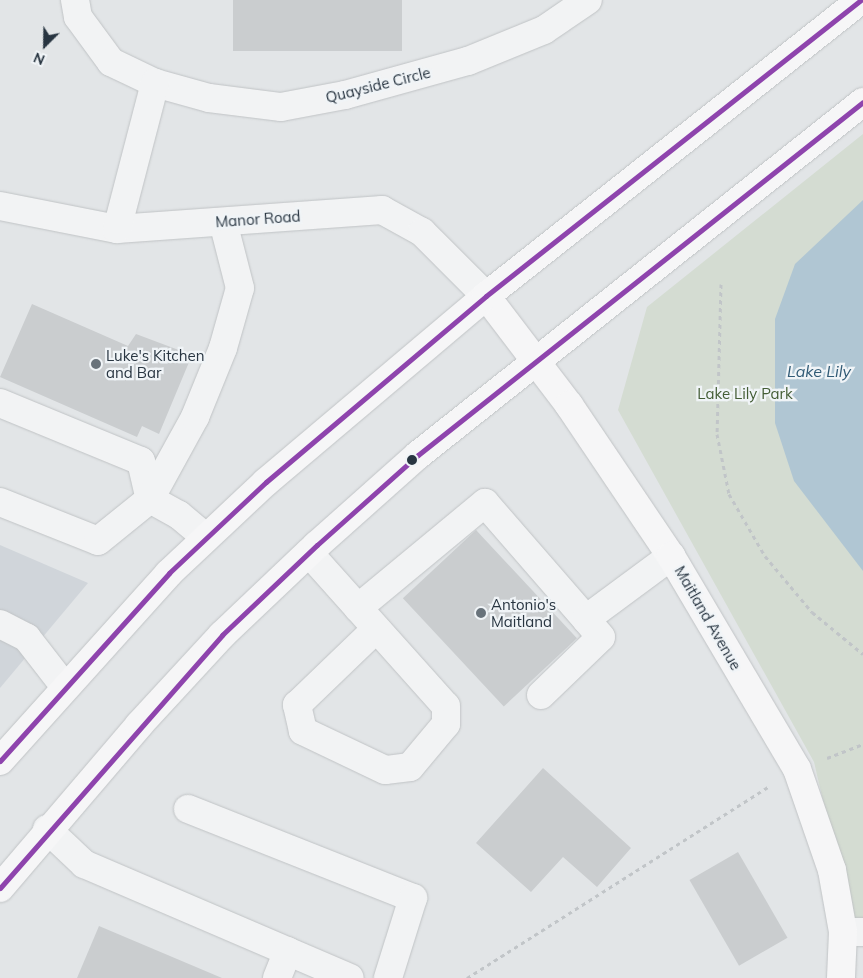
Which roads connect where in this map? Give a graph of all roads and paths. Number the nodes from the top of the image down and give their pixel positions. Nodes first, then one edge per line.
1 (75, 0) edge
2 (588, 0) edge
3 (861, 0) edge
4 (155, 83) junction
5 (863, 102) edge
6 (0, 206) edge
7 (223, 222) junction
8 (117, 229) junction
9 (722, 284) dead end
10 (486, 296) junction
11 (536, 360) junction
12 (0, 403) edge
13 (150, 499) junction
14 (0, 502) edge
15 (206, 538) junction
16 (309, 553) junction
17 (672, 556) junction
18 (358, 608) junction
19 (586, 619) junction
20 (0, 624) edge
21 (376, 629) junction
22 (863, 654) edge
23 (65, 687) junction
24 (541, 695) dead end
25 (863, 744) edge
26 (3, 751) edge
27 (797, 769) junction
28 (188, 810) dead end
29 (46, 829) junction
30 (0, 888) edge
31 (853, 932) edge
32 (288, 951) junction
33 (278, 978) edge
34 (350, 978) edge
35 (388, 978) edge
36 (466, 978) edge
37 (841, 978) edge

1 - 4 street, Quayside Circle
2 - 4 street, Quayside Circle
3 - 10 main road
4 - 8 street
5 - 11 main road
6 - 8 street, Manor Road
7 - 8 street, Manor Road
7 - 10 street, Manor Road
7 - 13 street
9 - 22 path
10 - 11 main road, Maitland Avenue
10 - 15 main road
11 - 16 main road
11 - 17 main road, Maitland Avenue
12 - 13 street
13 - 14 street
13 - 15 street
15 - 23 main road
16 - 18 street
16 - 29 main road
17 - 19 street
17 - 27 main road, Maitland Avenue
18 - 19 street
18 - 21 street
19 - 24 street
20 - 23 street
21 - 21 street
23 - 26 main road
25 - 27 path
27 - 31 main road, Maitland Avenue
27 - 36 path
28 - 35 street
29 - 30 main road
29 - 32 street
31 - 37 main road, Maitland Avenue
32 - 33 street
32 - 34 street

